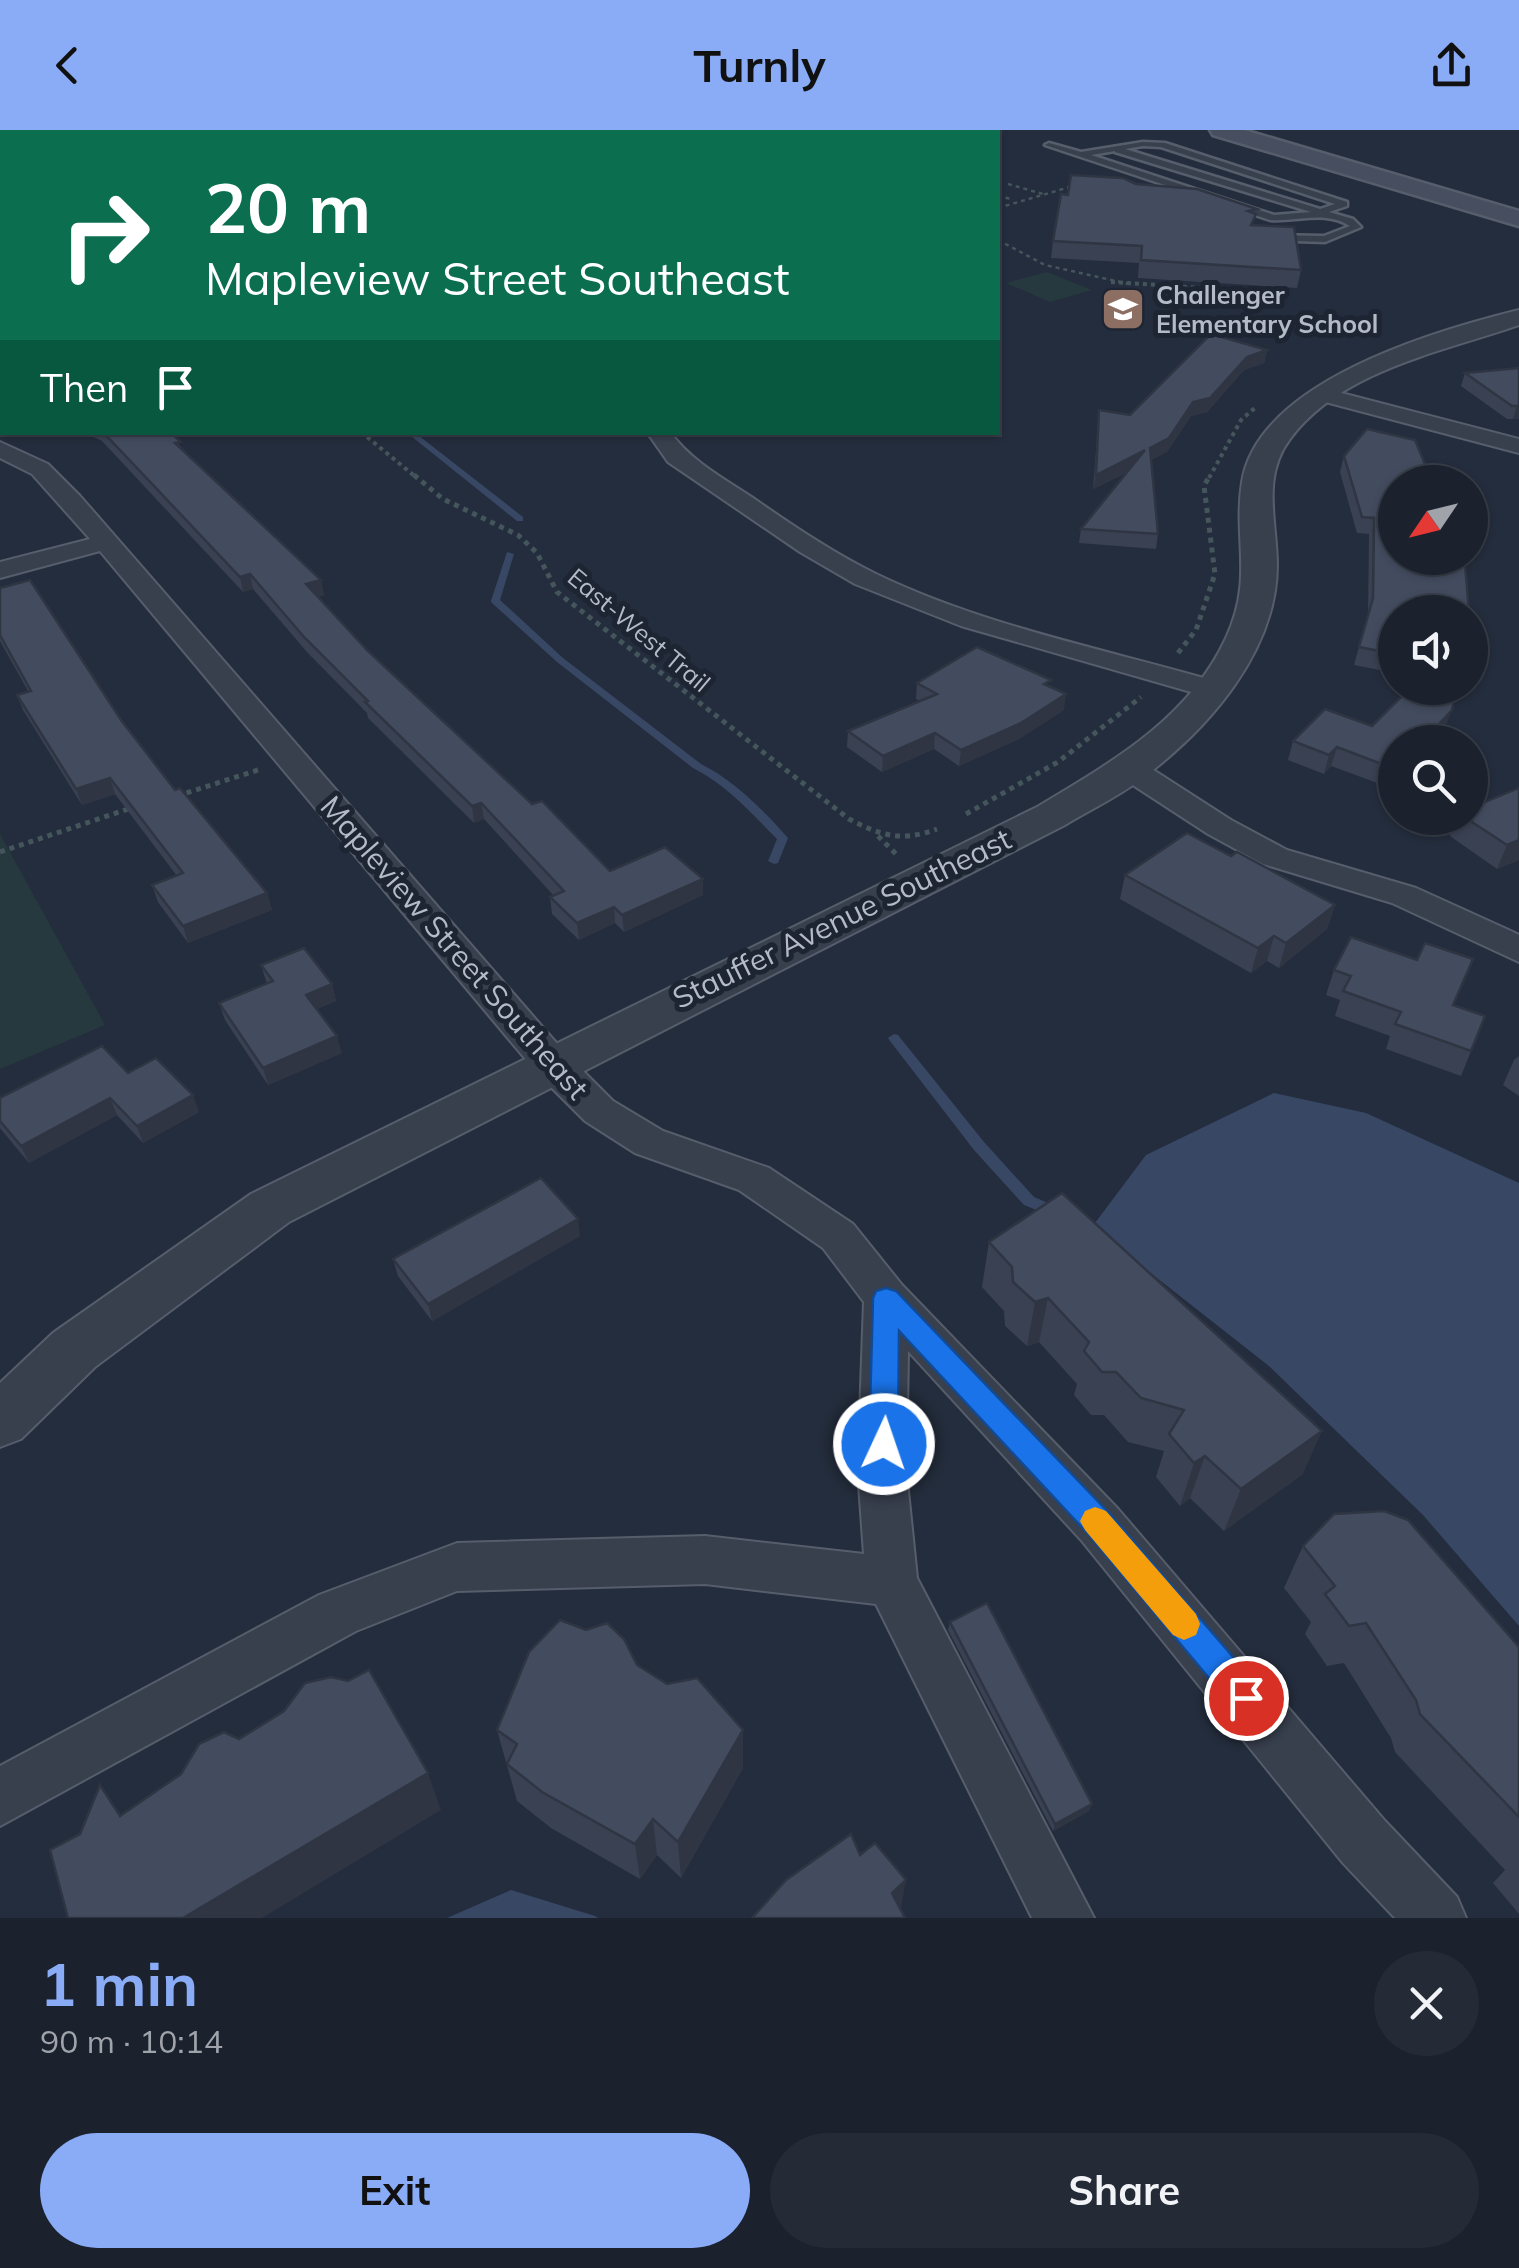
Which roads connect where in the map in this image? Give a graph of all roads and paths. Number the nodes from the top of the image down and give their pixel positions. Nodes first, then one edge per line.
1 (1221, 130) edge
2 (1049, 145) dead end
3 (1116, 149) junction
4 (1082, 154) junction
5 (1008, 184) dead end
6 (1045, 194) dead end
7 (1000, 196) edge
8 (1014, 201) dead end
9 (1318, 214) junction
10 (1519, 218) edge
11 (1253, 237) edge
12 (1000, 241) edge
13 (1220, 270) edge
14 (1519, 316) edge
15 (1322, 394) junction
16 (1269, 396) dead end
17 (365, 435) edge
18 (660, 435) edge
19 (1519, 446) edge
20 (0, 449) edge
21 (106, 542) junction
22 (0, 570) edge
23 (1161, 674) junction
24 (1215, 690) junction
25 (289, 759) junction
26 (1130, 769) junction
27 (170, 798) edge
28 (136, 806) edge
29 (956, 820) dead end
30 (938, 828) dead end
31 (0, 852) edge
32 (1519, 950) edge
33 (552, 1064) junction
34 (886, 1298) junction
35 (0, 1421) edge
36 (892, 1582) junction
37 (0, 1797) edge
38 (1064, 1918) edge
39 (1436, 1918) edge

1 - 10 main road
2 - 4 lane
3 - 4 lane
3 - 9 lane
3 - 9 lane
4 - 9 lane
5 - 6 path
7 - 8 path
9 - 11 lane
12 - 13 path
14 - 15 street, Stauffer Avenue Southeast
15 - 19 street
15 - 24 street, Stauffer Avenue Southeast
16 - 23 path
17 - 30 path, East-West Trail
18 - 23 street
20 - 21 street, Mapleview Street Southeast
21 - 22 street
21 - 25 street, Mapleview Street Southeast
23 - 24 street
23 - 29 path
24 - 26 street, Stauffer Avenue Southeast
25 - 27 path
25 - 33 street, Mapleview Street Southeast
26 - 32 street
26 - 33 street, Stauffer Avenue Southeast
28 - 31 path
33 - 34 street, Mapleview Street Southeast
33 - 35 street, Stauffer Avenue Southeast
34 - 36 street
34 - 39 street, Mapleview Street Southeast
36 - 37 street
36 - 38 street

